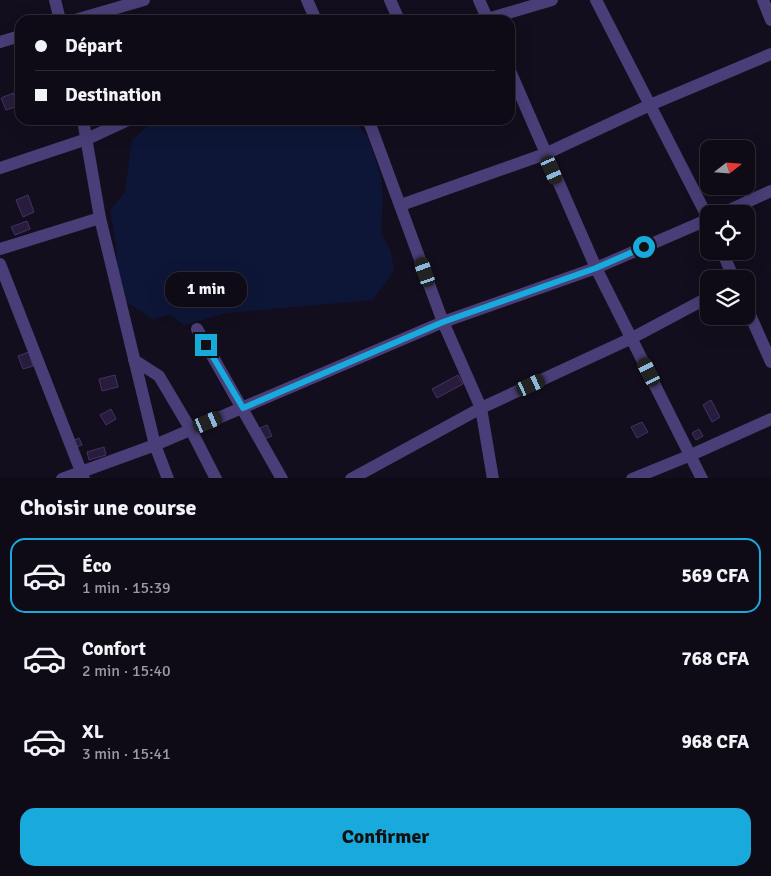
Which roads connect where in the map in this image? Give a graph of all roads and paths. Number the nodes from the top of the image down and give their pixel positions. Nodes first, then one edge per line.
1 (55, 0) edge
2 (144, 0) edge
3 (307, 0) edge
4 (390, 0) edge
5 (479, 0) edge
6 (552, 0) edge
7 (596, 0) edge
8 (764, 0) edge
9 (59, 15) edge
10 (92, 15) edge
11 (314, 15) edge
12 (397, 15) edge
13 (485, 15) edge
14 (503, 15) edge
15 (771, 20) edge
16 (15, 38) edge
17 (0, 42) edge
18 (771, 54) edge
19 (515, 83) edge
20 (650, 105) junction
21 (84, 125) edge
22 (117, 125) edge
23 (370, 125) edge
24 (87, 139) junction
25 (545, 154) junction
26 (0, 168) edge
27 (771, 191) edge
28 (702, 205) edge
29 (740, 205) edge
30 (401, 206) junction
31 (100, 218) junction
32 (700, 223) edge
33 (0, 248) edge
34 (0, 264) edge
35 (596, 268) junction
36 (700, 302) edge
37 (443, 322) junction
38 (754, 325) edge
39 (198, 329) dead end
40 (632, 338) junction
41 (134, 360) junction
42 (771, 362) edge
43 (243, 408) junction
44 (481, 408) junction
45 (771, 419) edge
46 (191, 430) junction
47 (155, 445) junction
48 (691, 455) junction
49 (82, 475) edge
50 (62, 478) edge
51 (168, 478) edge
52 (216, 478) edge
53 (282, 478) edge
54 (351, 478) edge
55 (493, 478) edge
56 (632, 478) edge
57 (702, 478) edge

1 - 9 street
2 - 10 street
3 - 11 street
4 - 12 street
5 - 13 street
6 - 14 street
7 - 20 street
8 - 15 street
16 - 17 street
18 - 20 street
19 - 25 street
20 - 25 street
20 - 28 street
21 - 24 street
22 - 24 street
23 - 30 street
24 - 26 street
24 - 31 street
25 - 30 street
25 - 35 street
27 - 29 street
30 - 37 street
31 - 33 street
31 - 41 street
32 - 35 street
34 - 49 street
35 - 37 street
35 - 40 street
36 - 40 street
37 - 43 street
37 - 44 street
38 - 42 street
39 - 43 street
40 - 44 street
40 - 48 street
41 - 46 street
41 - 47 street
43 - 46 street
43 - 53 street
44 - 54 street
44 - 55 street
45 - 48 street
46 - 47 street
46 - 52 street
47 - 49 street
47 - 51 street
48 - 56 street
48 - 57 street
49 - 50 street

